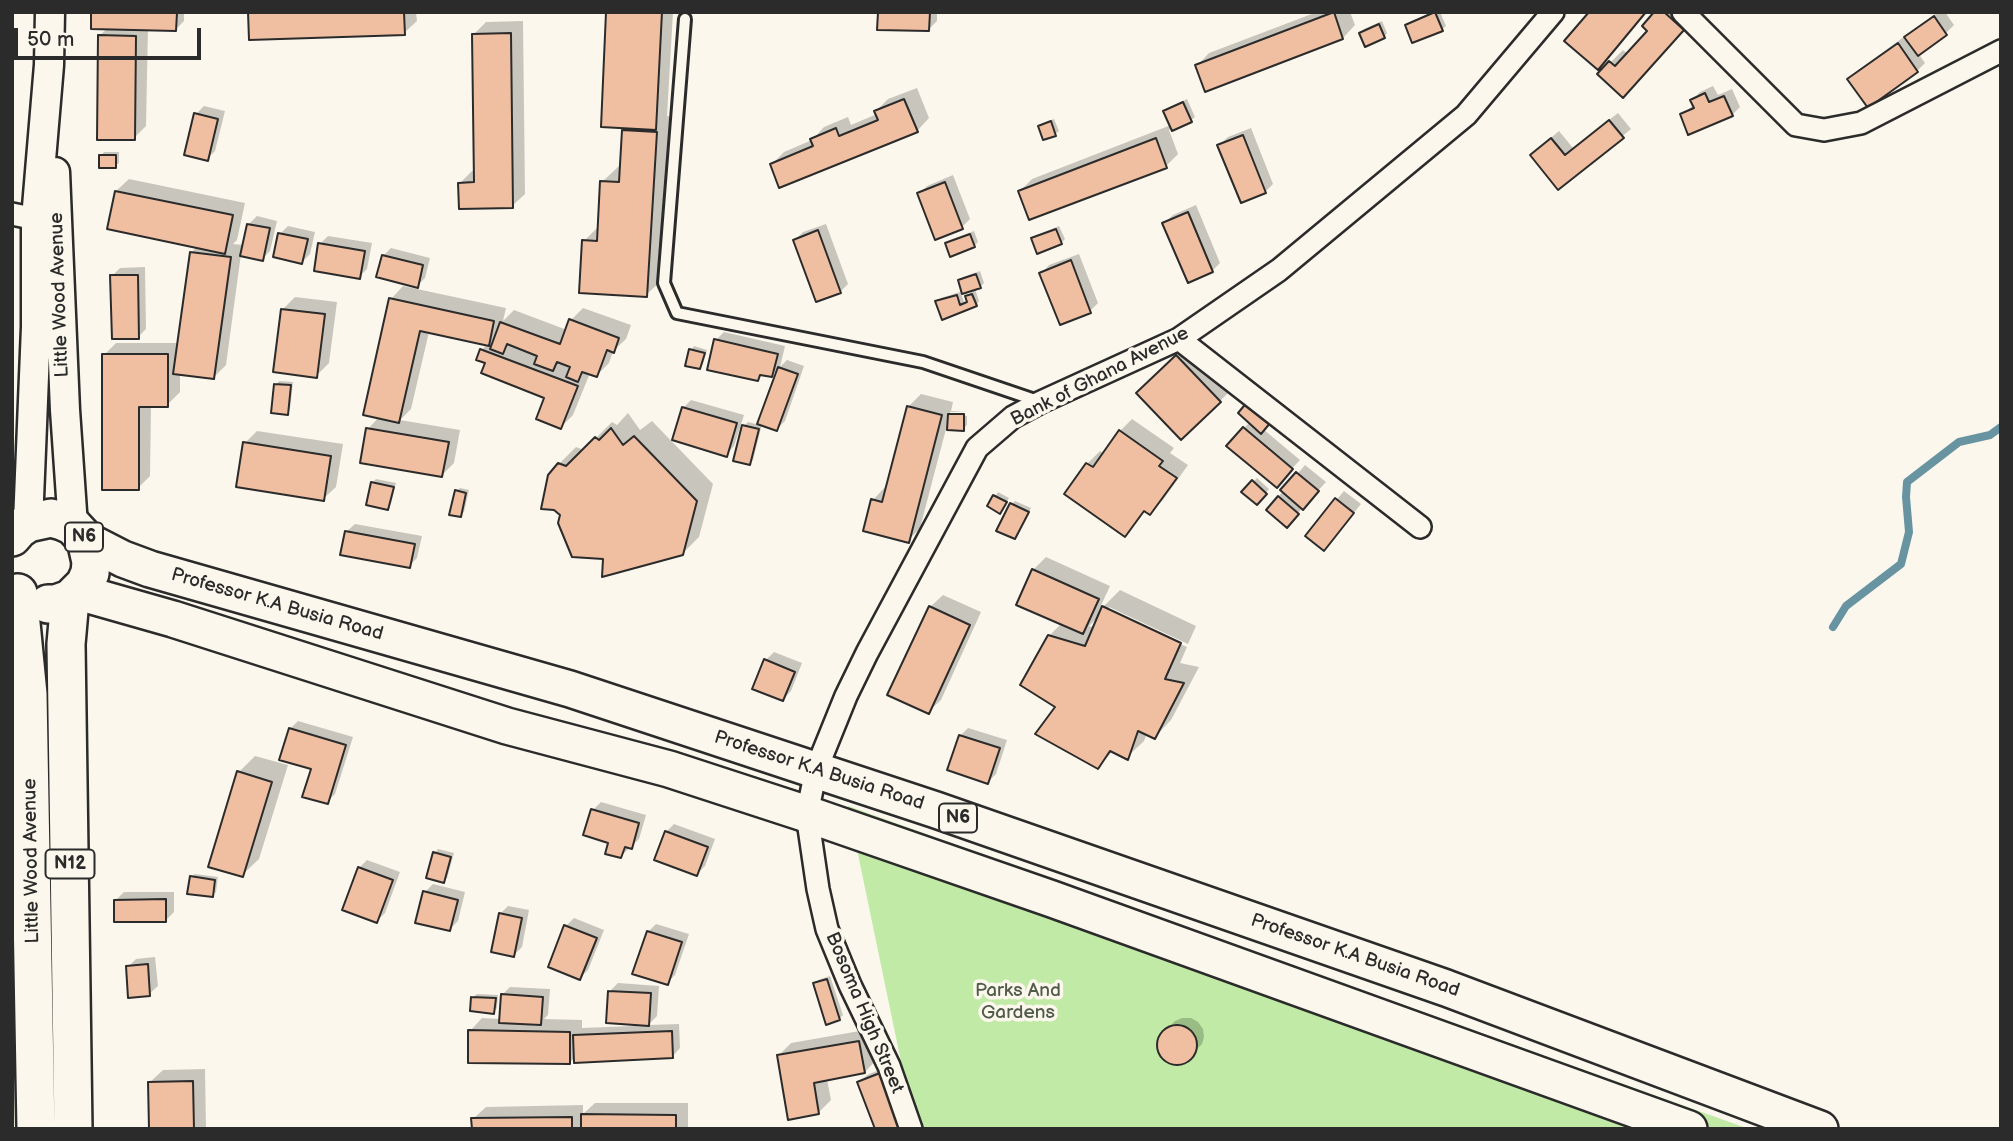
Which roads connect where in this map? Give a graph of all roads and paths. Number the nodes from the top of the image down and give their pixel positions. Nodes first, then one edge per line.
1 (50, 12) edge
2 (1553, 12) edge
3 (1683, 12) edge
4 (685, 19) dead end
5 (2001, 51) edge
6 (49, 65) junction
7 (24, 217) edge
8 (1179, 340) junction
9 (1041, 402) junction
10 (1420, 527) dead end
11 (18, 529) edge
12 (80, 533) junction
13 (15, 589) edge
14 (74, 596) junction
15 (816, 770) junction
16 (807, 814) junction
17 (24, 1017) edge
18 (72, 1020) junction
19 (36, 1129) edge
20 (73, 1129) edge
21 (911, 1129) edge
22 (1689, 1129) edge
23 (1820, 1129) edge

1 - 6 street, Little Wood Avenue
2 - 8 street, Bank of Ghana Avenue
3 - 5 street
4 - 9 lane
6 - 7 street, Little Wood Avenue
6 - 12 street, Little Wood Avenue
7 - 11 street, Little Wood Avenue
8 - 9 street, Bank of Ghana Avenue
8 - 10 street
9 - 15 street, Bank of Ghana Avenue
11 - 12 highway, N6
12 - 14 highway, N6
12 - 15 main road, Professor K.A Busia Road / N6
13 - 14 highway, N6
13 - 17 highway, Little Wood Avenue / N12
14 - 16 main road, N6
14 - 18 highway, Little Wood Avenue / N12
15 - 16 street, Bank of Ghana Avenue
15 - 23 main road, Professor K.A Busia Road / N6
16 - 21 street, Bosoma High Street
16 - 22 main road, N6
17 - 18 street
17 - 19 highway, Little Wood Avenue / N12
18 - 20 highway, Little Wood Avenue / N12

